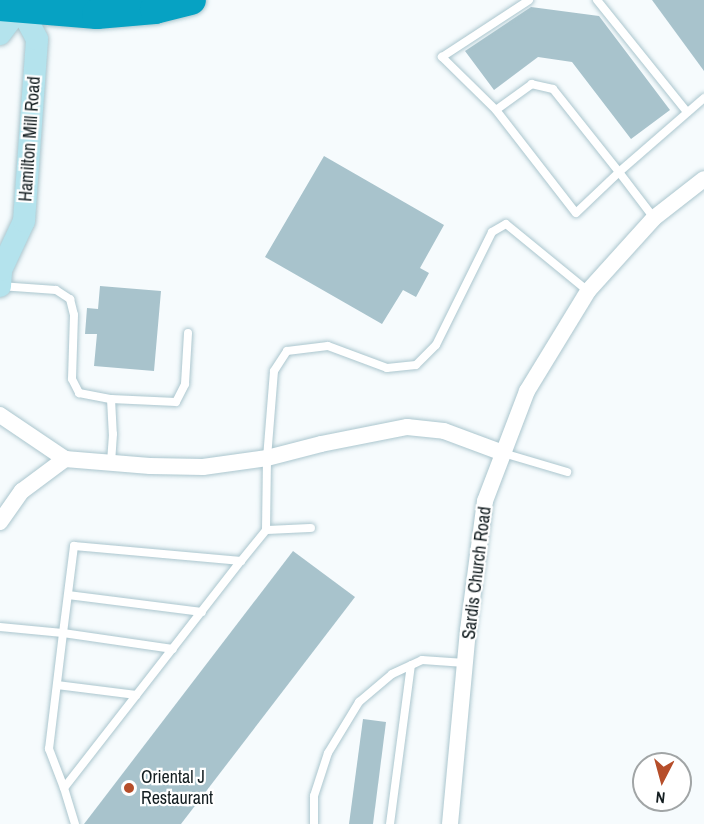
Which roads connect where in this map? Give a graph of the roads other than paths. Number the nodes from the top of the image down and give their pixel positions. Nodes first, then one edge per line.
1 (191, 0) edge
2 (529, 0) edge
3 (597, 0) edge
4 (14, 4) edge
5 (0, 34) edge
6 (704, 98) edge
7 (496, 110) junction
8 (687, 112) junction
9 (619, 172) junction
10 (704, 179) edge
11 (654, 218) junction
12 (0, 277) edge
13 (588, 291) junction
14 (189, 333) dead end
15 (111, 399) junction
16 (0, 415) edge
17 (503, 453) junction
18 (267, 458) junction
19 (65, 459) junction
20 (111, 463) junction
21 (567, 472) dead end
22 (0, 522) edge
23 (311, 528) dead end
24 (266, 530) junction
25 (242, 561) junction
26 (68, 595) junction
27 (202, 612) junction
28 (0, 627) edge
29 (63, 633) junction
30 (173, 649) junction
31 (465, 663) junction
32 (411, 665) junction
33 (57, 685) junction
34 (136, 695) junction
35 (64, 788) junction
36 (75, 824) edge
37 (314, 824) edge
38 (390, 824) edge
39 (450, 824) edge

1 - 4 highway
2 - 7 lane
3 - 8 lane
4 - 5 main road
4 - 12 main road, Hamilton Mill Road
6 - 8 lane
7 - 9 lane
7 - 9 lane
8 - 9 lane
9 - 11 lane
10 - 11 street, Sardis Church Road
11 - 13 street, Sardis Church Road
12 - 15 lane
13 - 17 street, Sardis Church Road
13 - 18 lane
14 - 15 lane
15 - 20 lane
16 - 19 street
17 - 18 street
17 - 21 lane
17 - 31 street, Sardis Church Road
18 - 20 street
18 - 24 lane
19 - 20 street
19 - 22 street
23 - 24 lane
24 - 25 lane
25 - 26 lane
25 - 27 lane
26 - 27 lane
26 - 29 lane
27 - 30 lane
28 - 29 lane
29 - 30 lane
29 - 33 lane
30 - 34 lane
31 - 32 lane
31 - 39 street, Sardis Church Road
32 - 37 lane
32 - 38 lane
33 - 34 lane
33 - 35 lane
34 - 35 lane
35 - 36 lane

